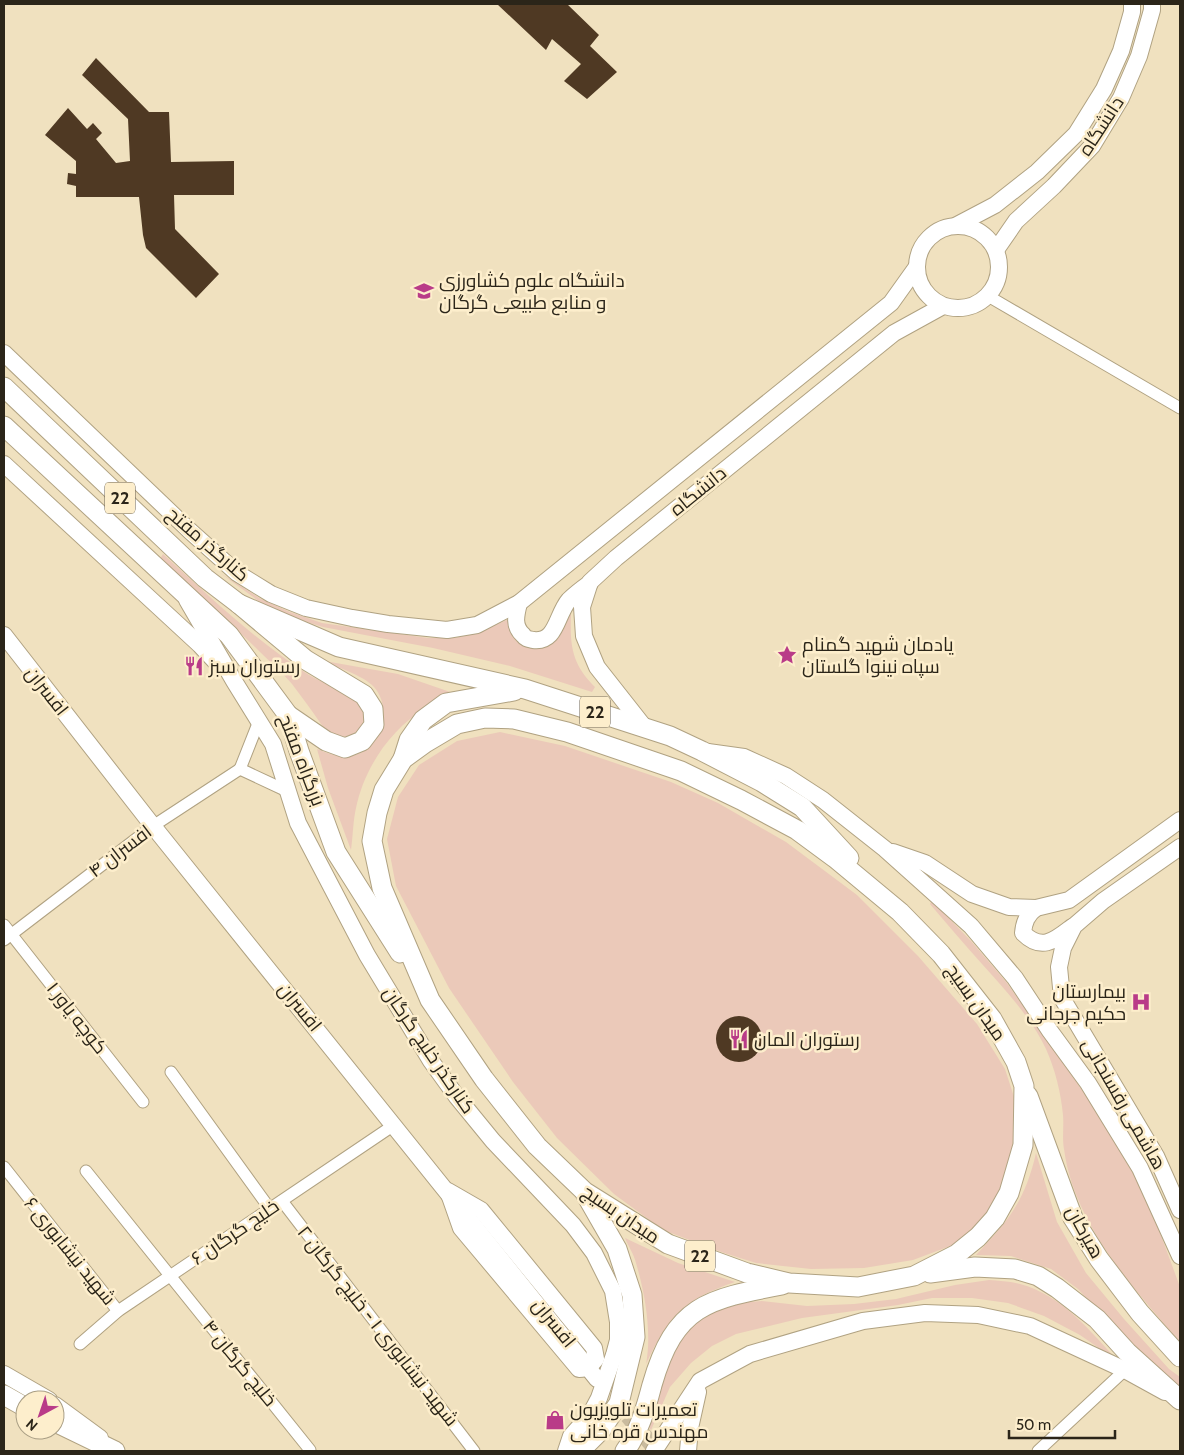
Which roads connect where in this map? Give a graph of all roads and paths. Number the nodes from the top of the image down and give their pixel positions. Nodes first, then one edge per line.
1 (1132, 4) edge
2 (1152, 4) edge
3 (957, 225) junction
4 (996, 250) junction
5 (916, 268) junction
6 (988, 296) junction
7 (943, 306) junction
8 (4, 352) edge
9 (4, 388) edge
10 (1180, 408) edge
11 (4, 426) edge
12 (4, 464) edge
13 (624, 518) junction
14 (640, 538) junction
15 (590, 582) junction
16 (180, 588) junction
17 (519, 603) junction
18 (239, 604) junction
19 (4, 635) edge
20 (234, 681) junction
21 (525, 689) junction
22 (288, 715) junction
23 (259, 721) junction
24 (645, 728) junction
25 (702, 751) junction
26 (403, 759) junction
27 (240, 769) junction
28 (288, 791) junction
29 (1180, 820) edge
30 (153, 826) junction
31 (1180, 846) edge
32 (885, 849) junction
33 (1036, 908) junction
34 (900, 912) junction
35 (1074, 926) junction
36 (6, 933) edge
37 (430, 1000) junction
38 (171, 1072) dead end
39 (1024, 1086) junction
40 (143, 1102) dead end
41 (394, 1125) junction
42 (4, 1167) edge
43 (86, 1171) dead end
44 (584, 1192) junction
45 (282, 1200) junction
46 (270, 1209) junction
47 (1180, 1210) edge
48 (1180, 1256) edge
49 (170, 1276) junction
50 (914, 1276) junction
51 (790, 1283) junction
52 (118, 1311) junction
53 (80, 1344) dead end
54 (1180, 1357) edge
55 (1125, 1370) junction
56 (4, 1374) edge
57 (700, 1381) junction
58 (32, 1390) edge
59 (4, 1395) edge
60 (599, 1398) junction
61 (15, 1401) edge
62 (1180, 1401) edge
63 (65, 1413) edge
64 (65, 1427) edge
65 (310, 1450) dead end
66 (116, 1451) edge
67 (474, 1451) edge
68 (566, 1451) edge
69 (580, 1451) edge
70 (624, 1451) edge
71 (654, 1451) edge
72 (688, 1451) edge
73 (1038, 1451) edge

1 - 3 main road, دانشگاه
2 - 4 main road, دانشگاه
3 - 4 main road
3 - 5 main road
4 - 6 main road
5 - 7 main road
5 - 13 main road, دانشگاه
6 - 7 main road
6 - 10 street
7 - 14 main road, دانشگاه
8 - 17 main road, کنارگذر مفتح
9 - 18 highway, 22
11 - 16 highway, بزرگراه مفتح / 22
12 - 20 main road
13 - 14 main road
13 - 17 main road, دانشگاه
14 - 15 main road, دانشگاه
15 - 17 main road
15 - 24 main road, دانشگاه
16 - 20 main road
16 - 22 highway, بزرگراه مفتح / 22
18 - 21 highway, 22
18 - 22 highway
19 - 30 main road, افسران
20 - 23 main road, کنارگذر خلیج گرگان
21 - 24 highway, 22
21 - 26 highway
22 - 37 highway, بزرگراه مفتح / 22
23 - 27 street
23 - 28 main road, کنارگذر خلیج گرگان
24 - 25 highway, 22
25 - 32 main road
25 - 34 highway, 22
26 - 34 highway, میدان بسیج / 22
26 - 37 highway, میدان بسیج / 22
27 - 28 street
27 - 30 street, افسران ۴
28 - 60 main road, کنارگذر خلیج گرگان
29 - 33 main road
30 - 36 street, افسران ۴
30 - 41 main road, افسران
31 - 35 main road, هاشمی رفسنجانی
32 - 33 main road
32 - 48 main road
33 - 35 main road
34 - 39 highway, میدان بسیج / 22
35 - 47 main road, هاشمی رفسنجانی
36 - 40 street, کوچه یاور ۱
37 - 44 highway, میدان بسیج / 22
38 - 46 street
39 - 50 highway, میدان بسیج / 22
39 - 54 highway, هیرکان / 22
41 - 45 street, خلیج گرگان ۶
41 - 60 main road, افسران
42 - 52 street, شهید نیشابوری ۶
43 - 49 street, خلیج گرگان ۴
44 - 51 highway, میدان بسیج / 22
44 - 69 highway
45 - 46 street, خلیج گرگان ۶
45 - 67 street, شهید نیشابوری ۱ - خلیج گرگان ۲
46 - 49 street, خلیج گرگان ۶
49 - 52 street, خلیج گرگان ۶
49 - 65 street, خلیج گرگان ۴
50 - 51 highway, میدان بسیج / 22
50 - 62 highway, 22
51 - 70 highway
52 - 53 street, خلیج گرگان ۶
55 - 57 main road
55 - 62 main road
55 - 73 street
56 - 58 main road
57 - 71 main road
57 - 72 main road
59 - 61 highway
60 - 68 main road, کنارگذر خلیج گرگان
63 - 66 main road
64 - 66 highway

